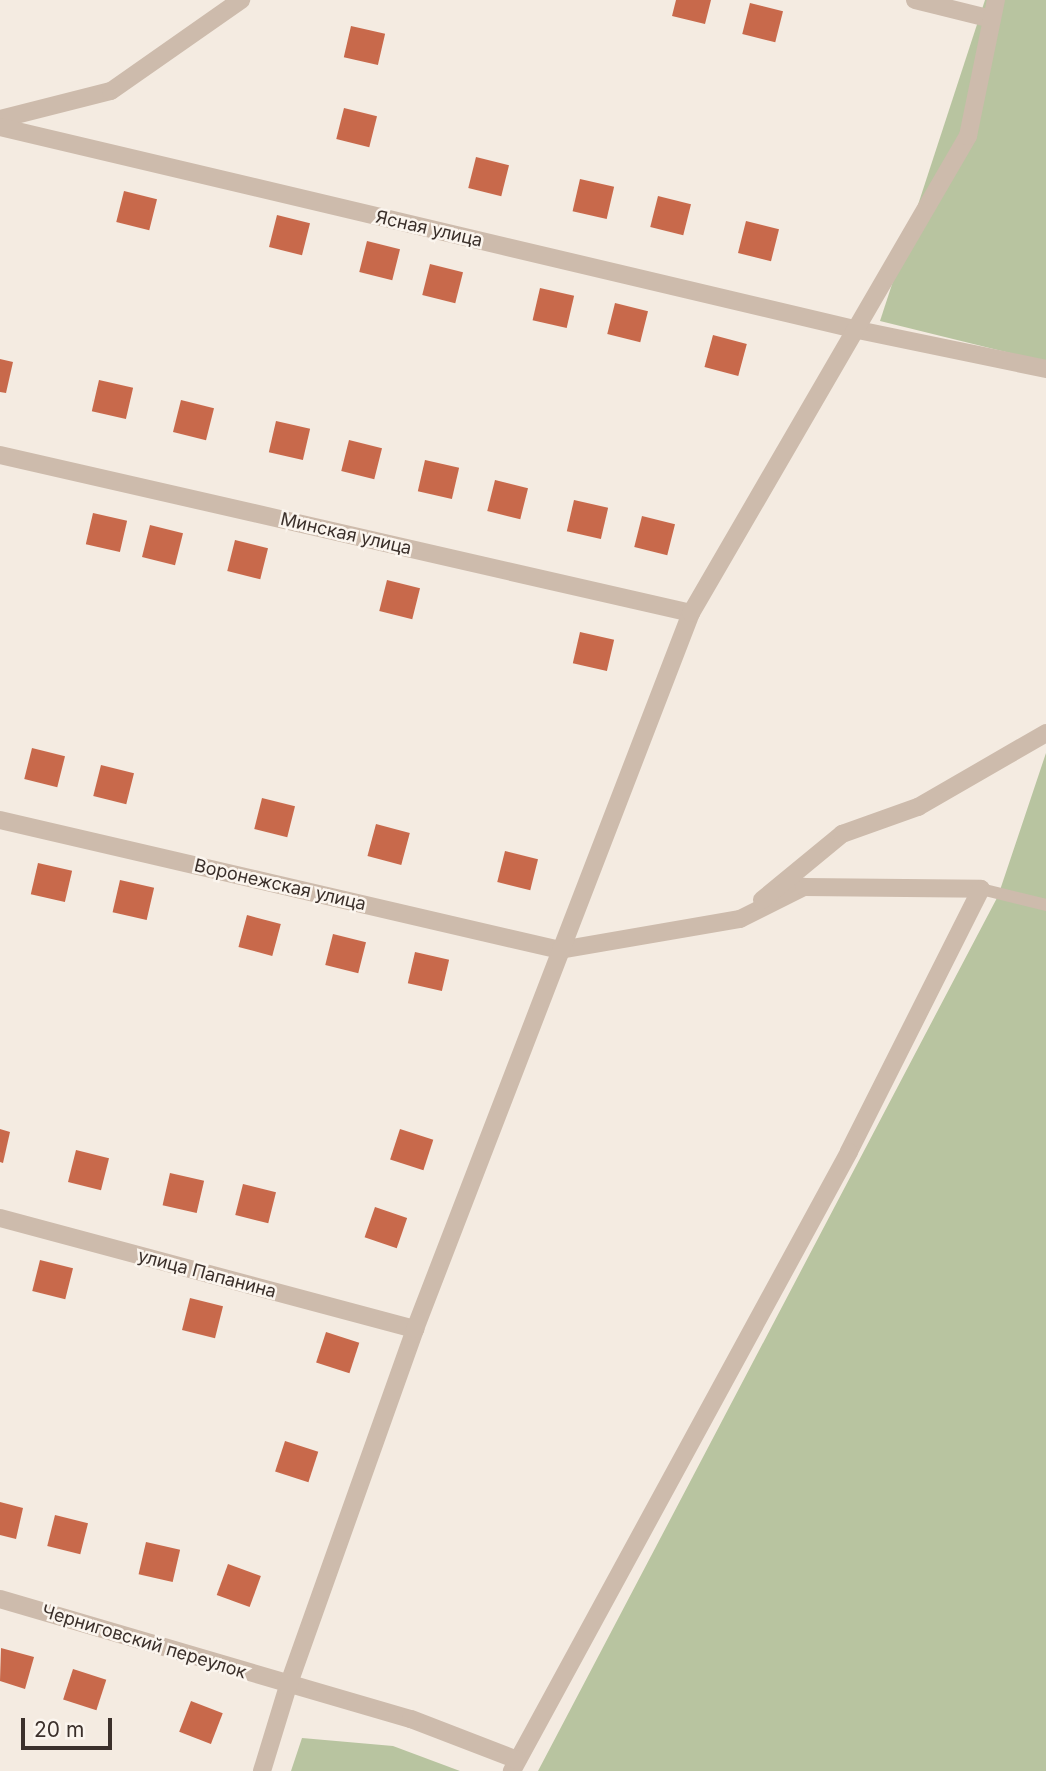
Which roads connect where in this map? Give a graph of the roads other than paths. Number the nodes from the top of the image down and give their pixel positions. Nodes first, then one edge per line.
1 (241, 0) edge
2 (915, 0) edge
3 (996, 0) edge
4 (992, 19) junction
5 (0, 119) edge
6 (0, 127) edge
7 (858, 330) junction
8 (1046, 369) edge
9 (0, 455) edge
10 (691, 613) junction
11 (1046, 733) edge
12 (0, 821) edge
13 (981, 889) junction
14 (1046, 905) edge
15 (740, 919) junction
16 (560, 950) junction
17 (0, 1218) edge
18 (415, 1329) junction
19 (0, 1599) edge
20 (288, 1686) junction
21 (514, 1766) edge
22 (262, 1771) edge

1 - 5 street
2 - 4 street
3 - 4 street
4 - 7 street
6 - 7 street, Ясная улица
7 - 8 street, Ясная улица
7 - 10 street
9 - 10 street, Минская улица
10 - 16 street
11 - 15 street
12 - 16 street, Воронежская улица
13 - 14 lane
13 - 15 street
13 - 21 street
15 - 16 street
16 - 18 street
17 - 18 street, улица Папанина
18 - 20 street
19 - 20 street, Черниговский переулок
20 - 21 street, Черниговский переулок
20 - 22 street

